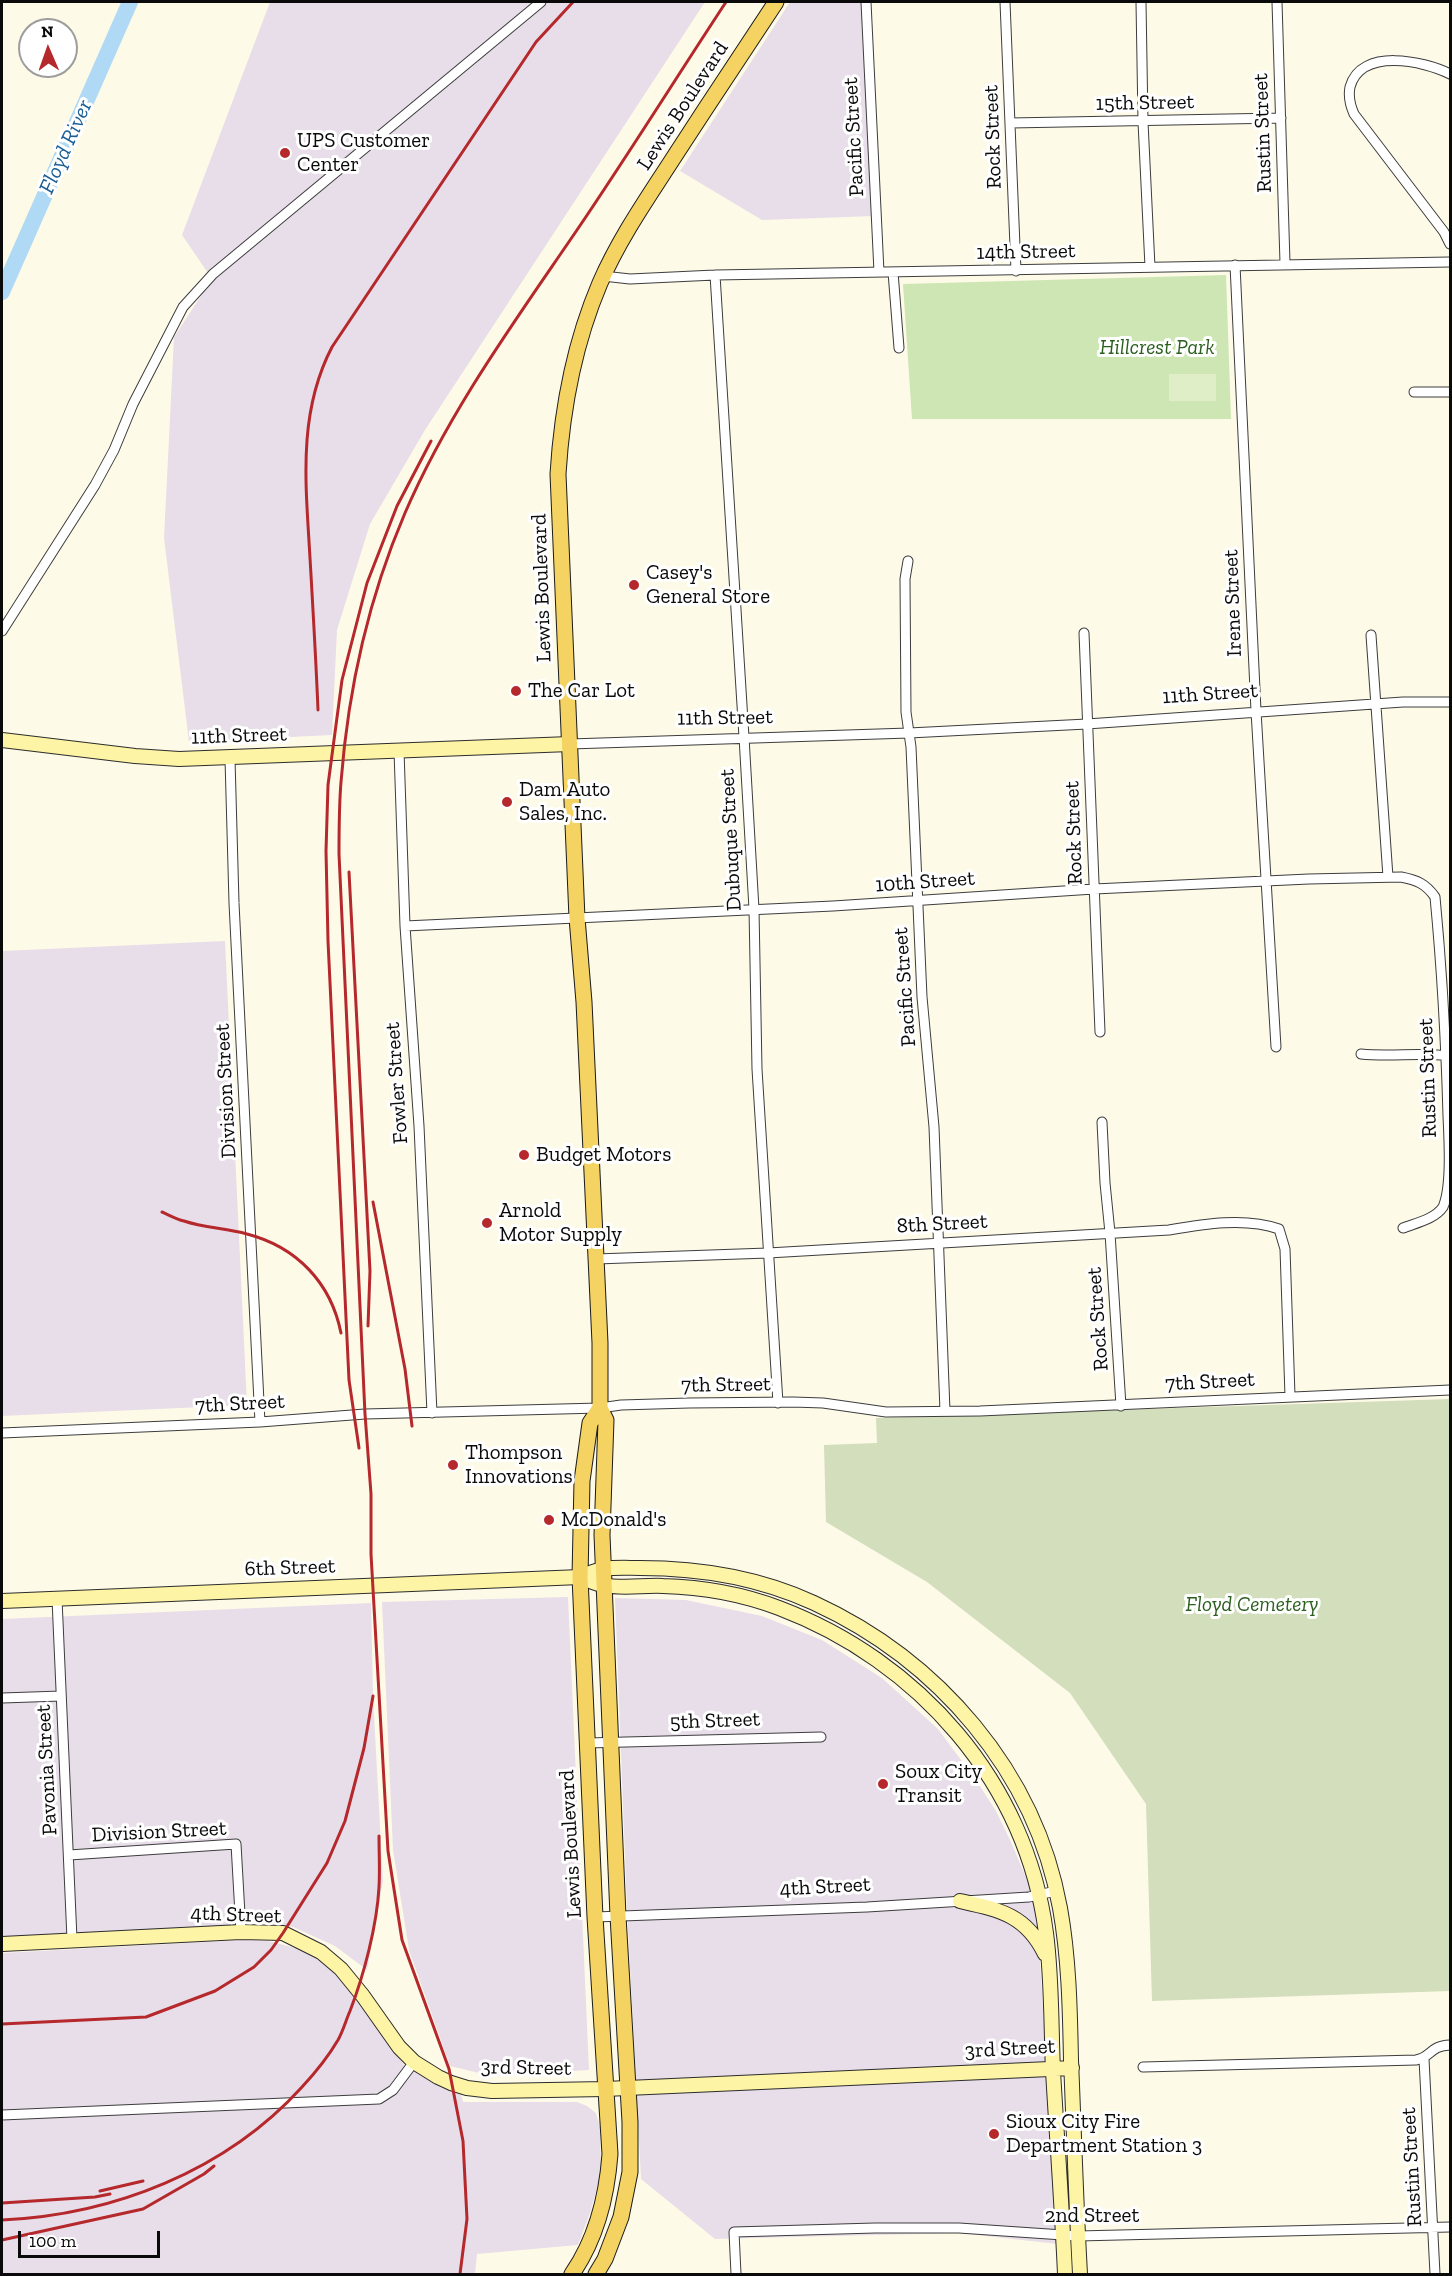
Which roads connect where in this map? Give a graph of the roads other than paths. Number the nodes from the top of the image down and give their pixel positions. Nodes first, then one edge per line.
1 (541, 2) edge
2 (776, 2) edge
3 (866, 2) edge
4 (1005, 2) edge
5 (1141, 2) edge
6 (1277, 2) edge
7 (1450, 74) edge
8 (1281, 118) junction
9 (1143, 122) junction
10 (1011, 123) junction
11 (1450, 244) edge
12 (1450, 262) edge
13 (1285, 263) junction
14 (1235, 265) junction
15 (1150, 267) junction
16 (1017, 271) junction
17 (879, 272) junction
18 (893, 272) junction
19 (715, 275) junction
20 (603, 276) junction
21 (899, 348) dead end
22 (1413, 392) dead end
23 (1450, 392) edge
24 (908, 561) dead end
25 (2, 631) edge
26 (1084, 633) dead end
27 (1371, 635) dead end
28 (1450, 702) edge
29 (1376, 705) junction
30 (1256, 711) junction
31 (1087, 723) junction
32 (909, 733) junction
33 (744, 737) junction
34 (2, 740) edge
35 (570, 744) junction
36 (399, 751) junction
37 (230, 759) junction
38 (1388, 878) junction
39 (1268, 881) junction
40 (1094, 889) junction
41 (917, 900) junction
42 (1436, 902) joint
43 (754, 909) junction
44 (577, 918) junction
45 (405, 927) junction
46 (1100, 1032) dead end
47 (1276, 1047) dead end
48 (1361, 1054) dead end
49 (1448, 1056) edge
50 (1102, 1122) dead end
51 (1403, 1228) dead end
52 (1110, 1233) junction
53 (938, 1242) junction
54 (768, 1253) junction
55 (596, 1258) junction
56 (1450, 1390) edge
57 (1290, 1396) junction
58 (777, 1403) junction
59 (1121, 1406) junction
60 (600, 1408) junction
61 (945, 1411) junction
62 (432, 1413) junction
63 (260, 1422) junction
64 (2, 1434) edge
65 (604, 1569) junction
66 (580, 1577) junction
67 (604, 1586) junction
68 (57, 1599) junction
69 (2, 1601) edge
70 (61, 1696) junction
71 (2, 1698) edge
72 (820, 1737) dead end
73 (610, 1742) junction
74 (587, 1743) junction
75 (69, 1855) junction
76 (1056, 1891) junction
77 (1039, 1895) junction
78 (960, 1901) junction
79 (618, 1916) junction
80 (595, 1917) junction
81 (241, 1932) junction
82 (72, 1939) junction
83 (2, 1944) edge
84 (1049, 1961) junction
85 (1450, 2045) edge
86 (1424, 2059) junction
87 (414, 2062) junction
88 (1143, 2067) dead end
89 (1053, 2068) junction
90 (1072, 2068) junction
91 (628, 2088) junction
92 (605, 2090) junction
93 (2, 2115) edge
94 (1450, 2227) edge
95 (1433, 2228) junction
96 (1063, 2236) junction
97 (1078, 2236) junction
98 (572, 2274) edge
99 (596, 2274) edge
100 (736, 2274) edge
101 (1065, 2274) edge
102 (1080, 2274) edge
103 (1435, 2274) edge

1 - 25 street
2 - 20 main road, Lewis Boulevard
3 - 17 street, Pacific Street
4 - 10 street, Rock Street
5 - 9 street
6 - 8 street, Rustin Street
7 - 11 street
8 - 9 street, 15th Street
8 - 13 street, Rustin Street
9 - 10 street, 15th Street
9 - 15 street
10 - 16 street, Rock Street
12 - 13 street, 14th Street
13 - 14 street, 14th Street
14 - 15 street, 14th Street
14 - 30 street, Irene Street
15 - 16 street, 14th Street
16 - 18 street, 14th Street
17 - 18 street, 14th Street
17 - 19 street, 14th Street
18 - 21 street
19 - 20 street, 14th Street
19 - 33 street, Dubuque Street
20 - 35 main road, Lewis Boulevard
22 - 23 street
24 - 32 street, Pacific Street
26 - 31 street, Rock Street
27 - 29 street
28 - 29 street, 11th Street
29 - 30 street, 11th Street
29 - 38 street
30 - 31 street, 11th Street
30 - 39 street, Irene Street
31 - 32 street, 11th Street
31 - 40 street, Rock Street
32 - 33 street, 11th Street
32 - 41 street, Pacific Street
33 - 35 street, 11th Street
33 - 43 street, Dubuque Street
34 - 37 main road, 11th Street
35 - 36 main road, 11th Street
35 - 44 main road, Lewis Boulevard
36 - 37 main road, 11th Street
36 - 45 street, Fowler Street
37 - 63 street, Division Street
38 - 39 street, 10th Street
38 - 42 street, 10th Street
39 - 40 street, 10th Street
39 - 47 street, Irene Street
40 - 41 street, 10th Street
40 - 46 street, Rock Street
41 - 43 street, 10th Street
41 - 53 street, Pacific Street
42 - 49 street, Rustin Street
43 - 44 street, 10th Street
43 - 54 street, Dubuque Street
44 - 45 street, 10th Street
44 - 55 main road, Lewis Boulevard
45 - 62 street, Fowler Street
48 - 49 street
49 - 51 street, Rustin Street
50 - 52 street, Rock Street
52 - 53 street, 8th Street
52 - 57 street, 8th Street
52 - 59 street, Rock Street
53 - 54 street, 8th Street
53 - 61 street, Pacific Street
54 - 55 street, 8th Street
54 - 58 street, Dubuque Street
55 - 60 main road, Lewis Boulevard
56 - 57 street, 7th Street
57 - 59 street, 7th Street
58 - 60 street, 7th Street
58 - 61 street, 7th Street
59 - 61 street, 7th Street
60 - 62 street, 7th Street
60 - 65 main road, Lewis Boulevard
60 - 66 main road, Lewis Boulevard
62 - 63 street, 7th Street
63 - 64 street, 7th Street
65 - 66 main road, 6th Street
65 - 67 main road, Lewis Boulevard
65 - 76 main road, 6th Street
66 - 67 main road, 6th Street
66 - 68 main road, 6th Street
66 - 74 main road, Lewis Boulevard
67 - 73 main road, Lewis Boulevard
67 - 77 main road
68 - 69 main road, 6th Street
68 - 70 street, Pavonia Street
70 - 71 street
70 - 75 street, Pavonia Street
72 - 73 street, 5th Street
73 - 74 street, 5th Street
73 - 79 main road, Lewis Boulevard
74 - 80 main road, Lewis Boulevard
75 - 81 street, Division Street
75 - 82 street, Pavonia Street
76 - 77 street, 4th Street
76 - 90 main road, 6th Street
77 - 78 street, 4th Street
77 - 84 main road
78 - 79 street, 4th Street
78 - 84 main road
79 - 80 street, 4th Street
79 - 91 main road, Lewis Boulevard
80 - 92 main road, Lewis Boulevard
81 - 82 main road, 4th Street
81 - 87 main road, 4th Street
82 - 83 main road, 4th Street
84 - 89 main road
85 - 86 street
86 - 88 street
86 - 95 street, Rustin Street
87 - 92 main road, 3rd Street
87 - 93 street
89 - 90 main road, 3rd Street
89 - 91 main road, 3rd Street
89 - 96 main road
90 - 97 main road, 6th Street
91 - 92 main road, 3rd Street
91 - 99 main road, Lewis Boulevard
92 - 98 main road, Lewis Boulevard
94 - 95 street, 2nd Street
95 - 97 street, 2nd Street
95 - 103 street, Rustin Street
96 - 97 street, 2nd Street
96 - 100 street, 2nd Street
96 - 101 main road
97 - 102 main road, 6th Street

